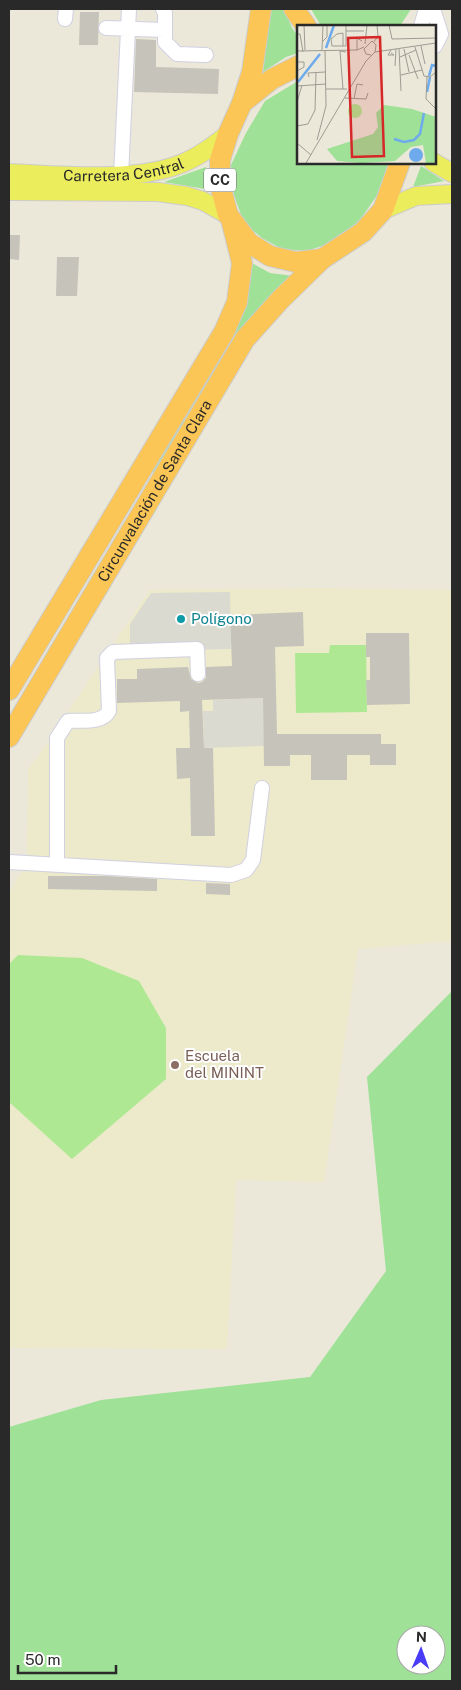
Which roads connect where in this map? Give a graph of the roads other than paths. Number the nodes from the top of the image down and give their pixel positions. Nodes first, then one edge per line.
1 (129, 9) edge
2 (164, 9) edge
3 (261, 9) edge
4 (294, 9) edge
5 (426, 9) edge
6 (433, 9) edge
7 (305, 25) edge
8 (421, 25) edge
9 (106, 28) dead end
10 (127, 29) junction
11 (165, 30) junction
12 (436, 44) edge
13 (206, 55) dead end
14 (297, 66) edge
15 (242, 103) junction
16 (228, 134) junction
17 (399, 164) edge
18 (436, 164) edge
19 (452, 173) edge
20 (9, 174) edge
21 (121, 176) junction
22 (9, 191) edge
23 (452, 194) edge
24 (383, 210) junction
25 (230, 219) junction
26 (322, 260) junction
27 (198, 674) dead end
28 (9, 690) edge
29 (9, 737) edge
30 (262, 788) dead end
31 (10, 862) edge
32 (57, 864) junction

1 - 10 lane
2 - 11 lane
3 - 15 highway
4 - 7 highway
5 - 8 lane
6 - 12 lane
9 - 10 lane
10 - 11 lane
10 - 21 lane
11 - 13 lane
14 - 15 highway, CC
15 - 16 highway, CC
16 - 21 main road, Carretera Central / CC
16 - 25 highway, CC
17 - 24 highway
18 - 19 main road
20 - 21 main road, Carretera Central / CC
22 - 25 main road, Carretera Central / CC
23 - 24 main road
24 - 26 highway, Circunvalación de Santa Clara
25 - 26 highway, CC
25 - 28 highway, Circunvalación de Santa Clara
26 - 29 highway, Circunvalación de Santa Clara
27 - 32 lane
30 - 32 lane
31 - 32 lane

